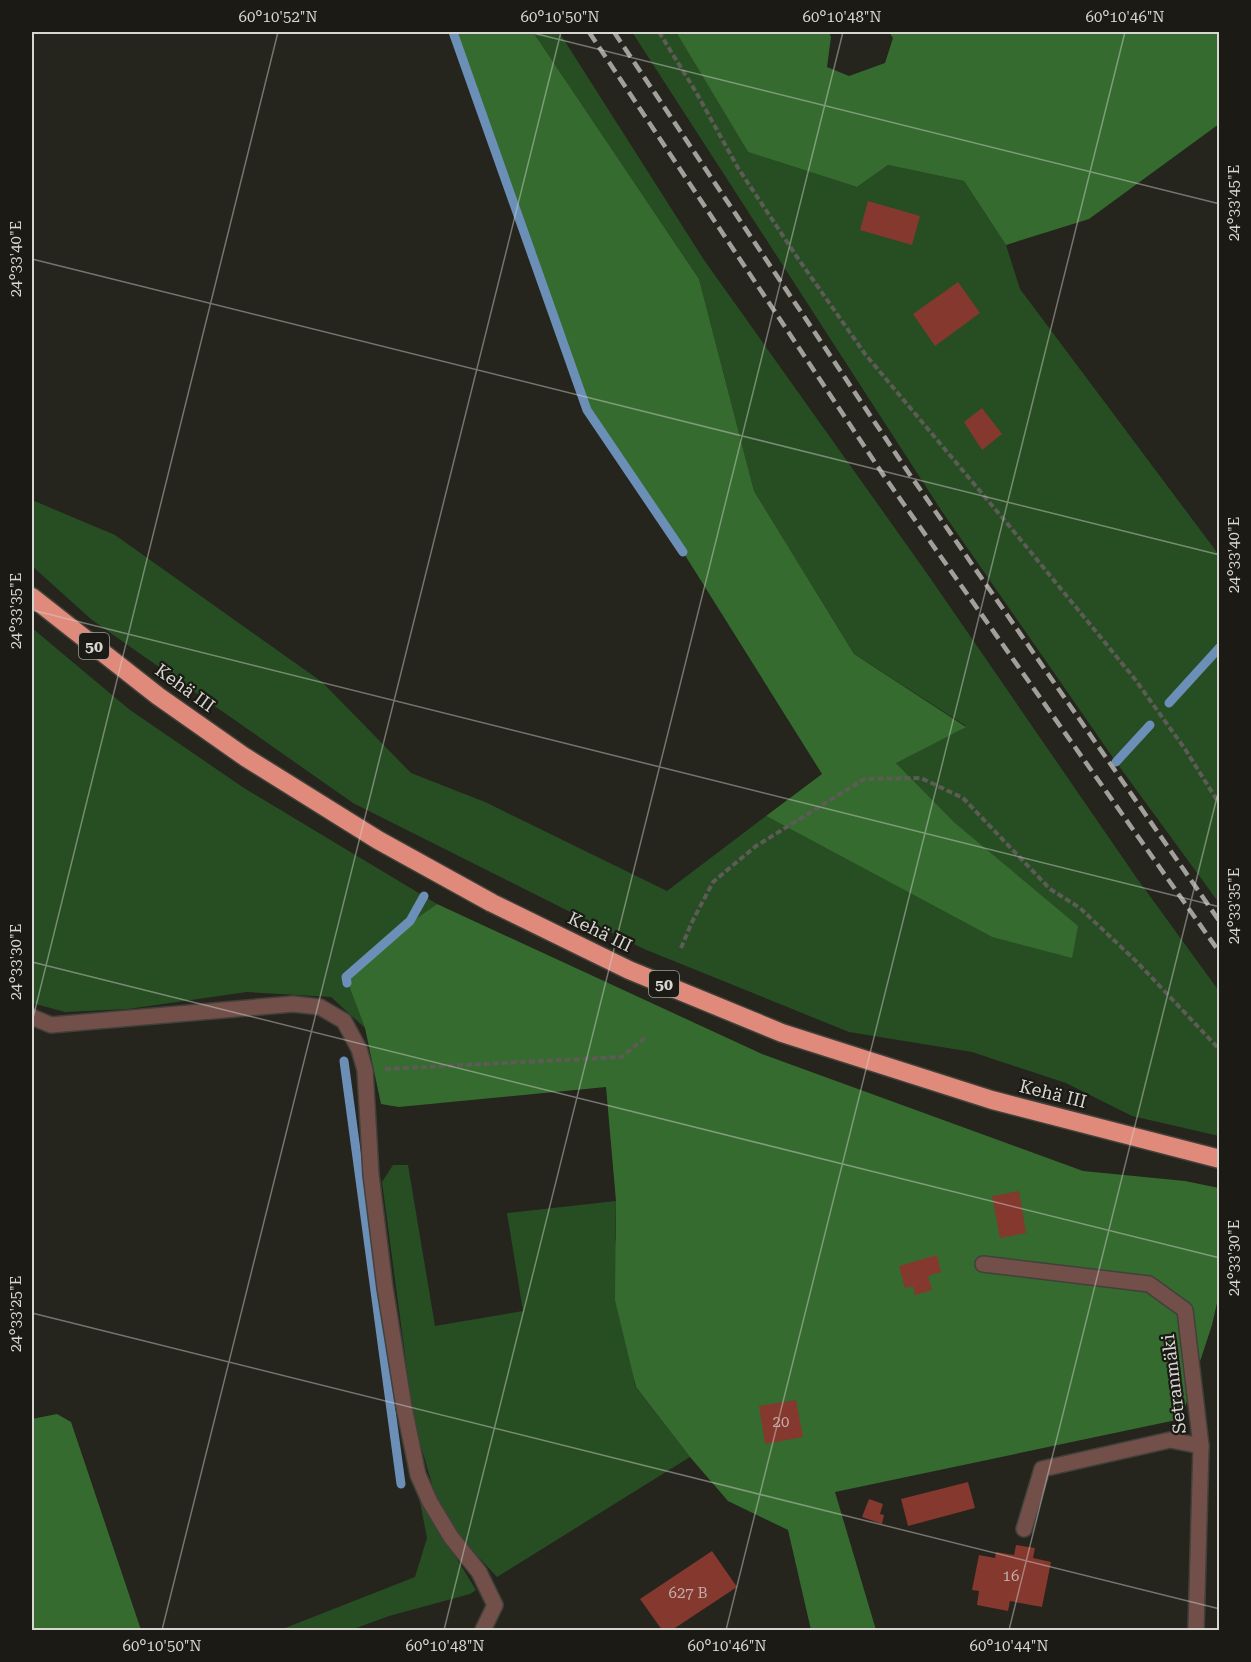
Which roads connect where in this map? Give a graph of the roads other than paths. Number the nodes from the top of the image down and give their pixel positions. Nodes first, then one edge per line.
1 (32, 597) edge
2 (32, 1017) edge
3 (1220, 1159) edge
4 (983, 1264) dead end
5 (1201, 1446) junction
6 (1024, 1529) dead end
7 (483, 1630) edge
8 (1196, 1630) edge

1 - 3 highway, Kehä III / 50
2 - 7 street
4 - 5 street, Setranmäki
5 - 6 street
5 - 8 street, Setranmäki

